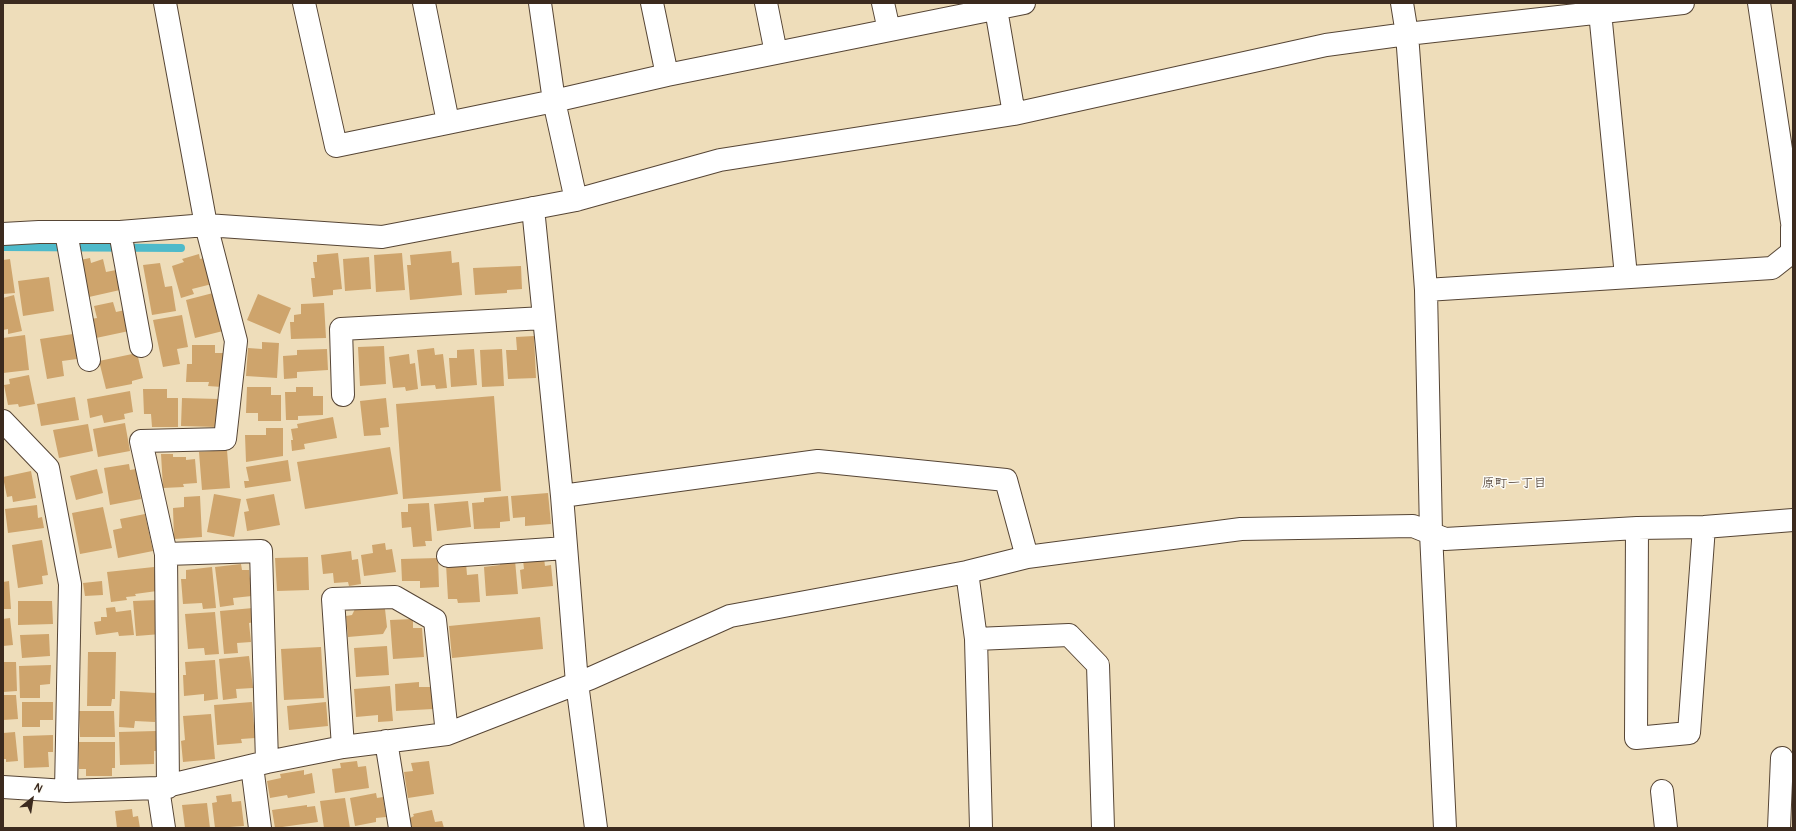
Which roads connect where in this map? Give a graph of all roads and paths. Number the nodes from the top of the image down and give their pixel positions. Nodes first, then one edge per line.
1 (165, 3) edge
2 (304, 3) edge
3 (424, 3) edge
4 (540, 3) edge
5 (652, 3) edge
6 (766, 3) edge
7 (883, 3) edge
8 (1024, 3) edge
9 (1402, 3) edge
10 (1683, 3) edge
11 (1758, 3) edge
12 (996, 9) junction
13 (1600, 12) junction
14 (888, 30) junction
15 (1407, 34) junction
16 (776, 53) junction
17 (667, 75) junction
18 (554, 101) junction
19 (1014, 114) junction
20 (448, 122) junction
21 (576, 200) junction
22 (533, 208) junction
23 (206, 225) junction
24 (1792, 229) edge
25 (66, 232) junction
26 (120, 232) junction
27 (3, 234) edge
28 (1626, 276) junction
29 (1426, 290) junction
30 (544, 318) junction
31 (141, 346) dead end
32 (89, 360) dead end
33 (344, 395) dead end
34 (3, 421) edge
35 (562, 496) junction
36 (1793, 520) edge
37 (1704, 527) junction
38 (1637, 528) junction
39 (1431, 533) junction
40 (566, 548) junction
41 (166, 554) junction
42 (448, 556) dead end
43 (1027, 557) junction
44 (967, 572) junction
45 (976, 638) junction
46 (577, 683) junction
47 (447, 734) junction
48 (386, 741) junction
49 (343, 747) junction
50 (1782, 758) dead end
51 (259, 764) junction
52 (3, 788) edge
53 (163, 788) junction
54 (66, 790) junction
55 (1662, 791) dead end
56 (164, 828) edge
57 (260, 828) edge
58 (400, 828) edge
59 (596, 828) edge
60 (981, 828) edge
61 (1103, 828) edge
62 (1444, 828) edge
63 (1666, 828) edge
64 (1779, 828) edge

1 - 23 street
2 - 20 street
3 - 20 street
4 - 18 street
5 - 17 street
6 - 16 street
7 - 14 street
8 - 12 street
9 - 15 street
10 - 13 street
11 - 24 street
12 - 14 street
12 - 19 street
13 - 15 street
13 - 28 street
14 - 16 street
15 - 19 street
15 - 29 street
16 - 17 street
17 - 18 street
18 - 20 street
18 - 21 street
19 - 21 street
21 - 22 street
22 - 23 street
22 - 30 street
23 - 26 street
23 - 41 street
24 - 28 street
25 - 26 street
25 - 27 street
25 - 32 street
26 - 31 street
28 - 29 street
29 - 39 street
30 - 33 street
30 - 35 street
34 - 54 street
35 - 40 street
35 - 43 street
36 - 37 street
37 - 38 street
37 - 38 street
38 - 39 street
39 - 43 street
39 - 62 street
40 - 42 street
40 - 46 street
41 - 51 street
41 - 53 street
43 - 44 street
44 - 45 street
44 - 46 street
45 - 60 street
45 - 61 street
46 - 47 street
46 - 59 street
47 - 48 street
47 - 49 street
48 - 49 street
48 - 58 street
49 - 51 street
50 - 64 street
51 - 53 street
51 - 57 street
52 - 54 street
53 - 54 street
53 - 56 street
55 - 63 street

